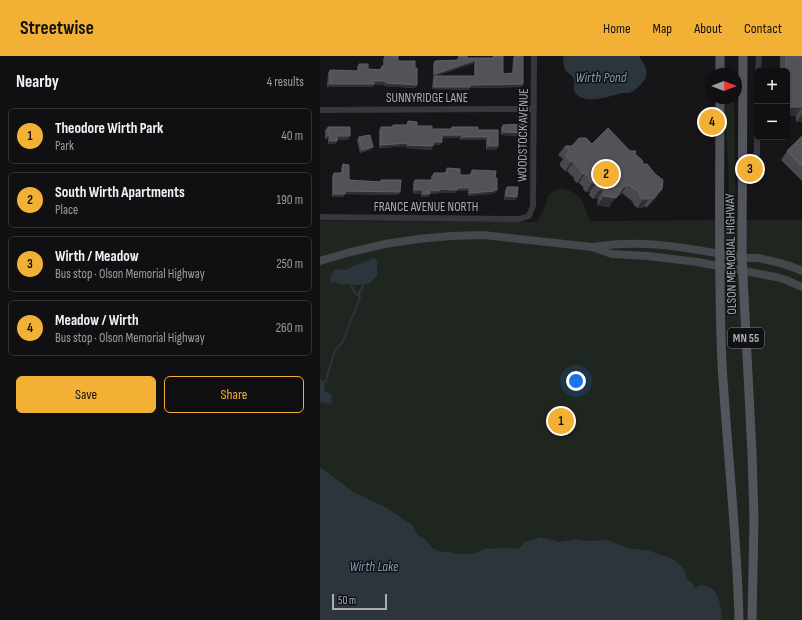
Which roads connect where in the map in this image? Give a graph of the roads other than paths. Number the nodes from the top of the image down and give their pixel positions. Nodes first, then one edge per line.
1 (534, 56) edge
2 (720, 56) edge
3 (743, 56) edge
4 (759, 56) edge
5 (720, 68) edge
6 (758, 68) edge
7 (720, 104) edge
8 (534, 109) junction
9 (320, 110) edge
10 (757, 140) edge
11 (757, 154) dead end
12 (531, 213) joint
13 (320, 217) edge
14 (592, 248) junction
15 (719, 253) junction
16 (742, 257) junction
17 (320, 261) edge
18 (719, 266) junction
19 (742, 270) junction
20 (802, 271) edge
21 (802, 287) edge
22 (739, 620) edge
23 (752, 620) edge

1 - 8 street, WOODSTOCK AVENUE
2 - 5 main road
3 - 16 main road, OLSON MEMORIAL HIGHWAY / MN 55
4 - 6 street
7 - 15 main road, OLSON MEMORIAL HIGHWAY / MN 55
8 - 9 street, SUNNYRIDGE LANE
8 - 12 street, WOODSTOCK AVENUE
10 - 11 street
12 - 13 street, FRANCE AVENUE NORTH
14 - 15 street
14 - 17 street
14 - 18 street
15 - 16 street
15 - 18 main road, OLSON MEMORIAL HIGHWAY / MN 55
16 - 19 main road, OLSON MEMORIAL HIGHWAY / MN 55
16 - 20 street
18 - 19 street
18 - 22 main road, OLSON MEMORIAL HIGHWAY / MN 55
19 - 21 street
19 - 23 main road, OLSON MEMORIAL HIGHWAY / MN 55

